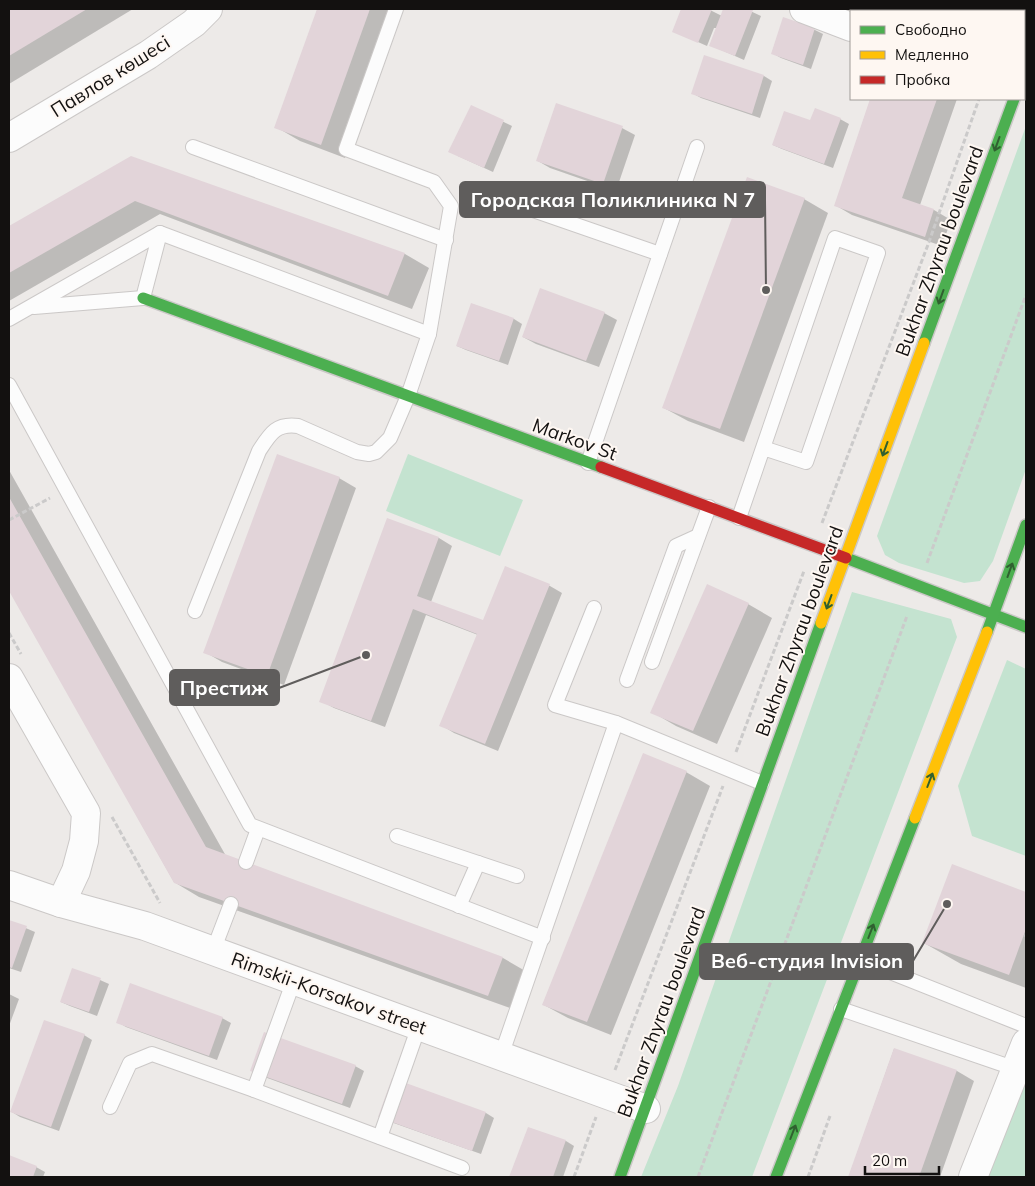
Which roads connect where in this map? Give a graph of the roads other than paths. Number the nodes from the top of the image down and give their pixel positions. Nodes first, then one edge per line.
1 (208, 9) edge
2 (396, 9) edge
3 (804, 9) edge
4 (850, 27) edge
5 (1014, 100) edge
6 (9, 138) edge
7 (193, 147) dead end
8 (697, 147) dead end
9 (527, 208) dead end
10 (160, 233) junction
11 (446, 240) junction
12 (660, 254) junction
13 (143, 298) junction
14 (30, 307) junction
15 (9, 319) edge
16 (429, 334) junction
17 (9, 385) edge
18 (408, 396) junction
19 (763, 448) junction
20 (588, 463) junction
21 (709, 508) junction
22 (739, 518) junction
23 (1026, 526) edge
24 (698, 536) junction
25 (845, 558) junction
26 (594, 608) dead end
27 (195, 611) dead end
28 (994, 615) junction
29 (1026, 626) edge
30 (652, 662) dead end
31 (9, 678) edge
32 (627, 680) dead end
33 (616, 723) junction
34 (762, 783) junction
35 (258, 829) junction
36 (397, 836) dead end
37 (246, 862) dead end
38 (478, 862) junction
39 (517, 876) dead end
40 (9, 885) edge
41 (61, 903) junction
42 (230, 904) dead end
43 (459, 906) junction
44 (542, 938) junction
45 (213, 951) junction
46 (860, 960) junction
47 (294, 980) junction
48 (841, 1009) junction
49 (419, 1026) junction
50 (1026, 1026) edge
51 (1026, 1043) edge
52 (501, 1056) junction
53 (1016, 1070) junction
54 (254, 1090) junction
55 (110, 1107) dead end
56 (646, 1109) junction
57 (380, 1137) junction
58 (462, 1168) dead end
59 (620, 1177) edge
60 (776, 1177) edge
61 (973, 1177) edge

1 - 6 street, Павлов көшесі
2 - 11 lane
3 - 4 street
5 -> 25 street, Bukhar Zhyrau boulevard
7 - 11 lane
8 - 12 lane
9 - 12 lane
10 - 13 lane
10 - 14 lane
10 - 16 lane
11 - 16 lane
12 - 20 lane
13 - 14 lane
13 - 18 street, Markov St
14 - 15 lane
16 - 18 lane
17 - 35 lane
18 - 20 street, Markov St
18 - 27 lane
19 - 19 lane
19 - 22 lane
20 - 21 street, Markov St
21 - 22 street, Markov St
21 - 24 lane
22 - 25 street, Markov St
28 -> 23 street
24 - 30 lane
24 - 32 lane
25 - 28 street, Markov St
25 -> 34 street, Bukhar Zhyrau boulevard
26 - 33 lane
28 - 29 street, Markov St
46 -> 28 street
31 - 41 street
33 - 34 lane
33 - 44 lane
34 - 56 street, Bukhar Zhyrau boulevard
35 - 37 lane
35 - 43 lane
36 - 38 lane
38 - 39 lane
38 - 43 lane
40 - 41 street, Rimskii-Korsakov street
41 - 45 street, Rimskii-Korsakov street
42 - 45 lane
43 - 44 lane
44 - 52 lane
45 - 47 street, Rimskii-Korsakov street
46 - 48 street
46 - 50 lane
47 - 49 street, Rimskii-Korsakov street
47 - 54 lane
48 - 53 lane
60 -> 48 street
49 - 52 street, Rimskii-Korsakov street
49 - 57 lane
51 - 53 street
52 - 56 street, Rimskii-Korsakov street
53 - 61 street
54 - 55 lane
54 - 57 lane
56 - 59 street, Bukhar Zhyrau boulevard
57 - 58 lane

